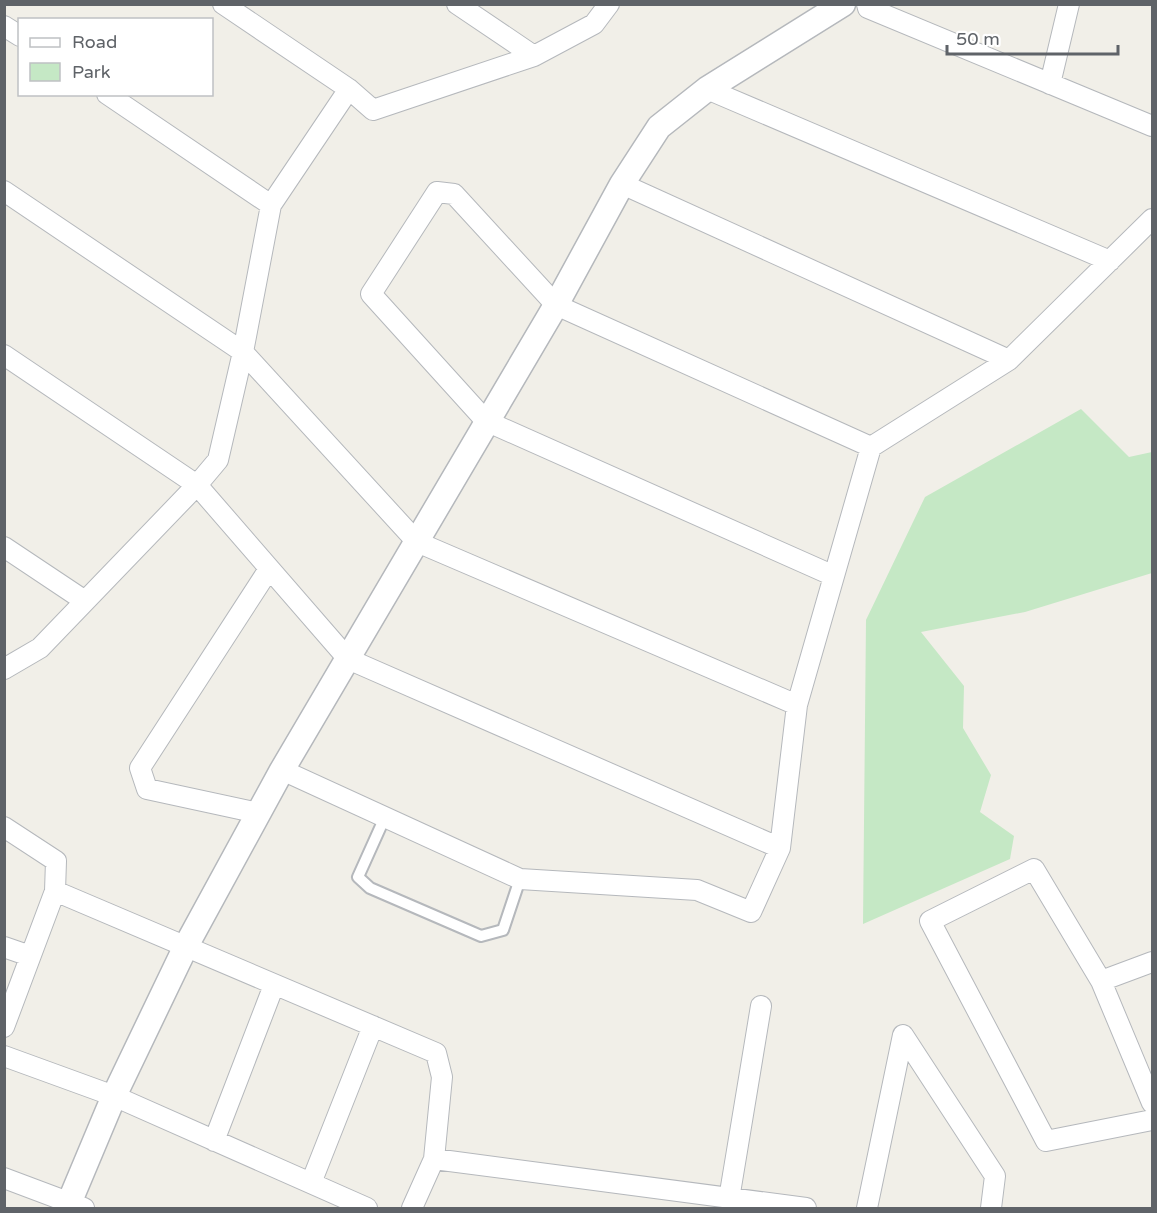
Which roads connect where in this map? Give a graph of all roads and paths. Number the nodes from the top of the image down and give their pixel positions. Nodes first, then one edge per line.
1 (223, 4) edge
2 (457, 4) edge
3 (609, 4) edge
4 (843, 4) edge
5 (867, 4) edge
6 (1069, 4) edge
7 (4, 26) edge
8 (18, 35) edge
9 (534, 56) junction
10 (1050, 84) junction
11 (349, 89) junction
12 (707, 89) junction
13 (110, 96) edge
14 (1152, 126) edge
15 (622, 184) junction
16 (4, 191) edge
17 (271, 205) junction
18 (1152, 219) edge
19 (1110, 261) junction
20 (556, 305) junction
21 (243, 352) junction
22 (4, 355) edge
23 (1009, 360) junction
24 (486, 421) junction
25 (871, 447) junction
26 (197, 485) junction
27 (417, 542) junction
28 (4, 547) edge
29 (269, 569) junction
30 (834, 576) junction
31 (85, 601) junction
32 (348, 659) junction
33 (4, 669) edge
34 (797, 705) junction
35 (282, 770) junction
36 (258, 813) junction
37 (385, 817) junction
38 (4, 827) edge
39 (780, 848) junction
40 (520, 879) junction
41 (55, 891) junction
42 (4, 946) edge
43 (186, 946) junction
44 (30, 956) junction
45 (1152, 962) edge
46 (1101, 981) junction
47 (274, 985) junction
48 (761, 1006) dead end
49 (374, 1026) junction
50 (4, 1027) edge
51 (4, 1056) edge
52 (114, 1096) junction
53 (1152, 1103) edge
54 (1152, 1120) edge
55 (214, 1141) junction
56 (434, 1159) junction
57 (4, 1178) edge
58 (310, 1183) junction
59 (729, 1199) junction
60 (73, 1207) edge
61 (367, 1209) edge
62 (412, 1209) edge
63 (806, 1209) edge
64 (867, 1209) edge
65 (991, 1209) edge

1 - 11 street
2 - 9 street
3 - 9 street
4 - 12 street
5 - 10 street
6 - 10 street
7 - 8 street
9 - 11 street
10 - 14 street
11 - 17 street
12 - 15 street
12 - 19 street
13 - 17 street
15 - 20 street
15 - 23 street
16 - 21 street
17 - 21 street
18 - 19 street
19 - 23 street
20 - 24 street
20 - 24 street
20 - 25 street
21 - 26 street
21 - 27 street
22 - 26 street
23 - 25 street
24 - 27 street
24 - 30 street
25 - 30 street
26 - 29 street
26 - 31 street
27 - 32 street
27 - 34 street
28 - 31 street
29 - 32 street
29 - 36 street
30 - 34 street
31 - 33 street
32 - 35 street
32 - 39 street
34 - 39 street
35 - 36 street
35 - 37 street
36 - 43 street
37 - 40 street
37 - 40 lane
38 - 41 street
39 - 40 street
41 - 43 street
41 - 44 street
42 - 44 street
43 - 47 street
43 - 52 street
44 - 50 street
45 - 46 street
46 - 53 street
46 - 54 street
47 - 49 street
47 - 55 street
48 - 59 street
49 - 56 street
49 - 58 street
51 - 52 street
52 - 55 street
52 - 60 street
55 - 58 street
56 - 59 street
56 - 62 street
57 - 60 street
58 - 61 street
59 - 63 street
64 - 65 street

